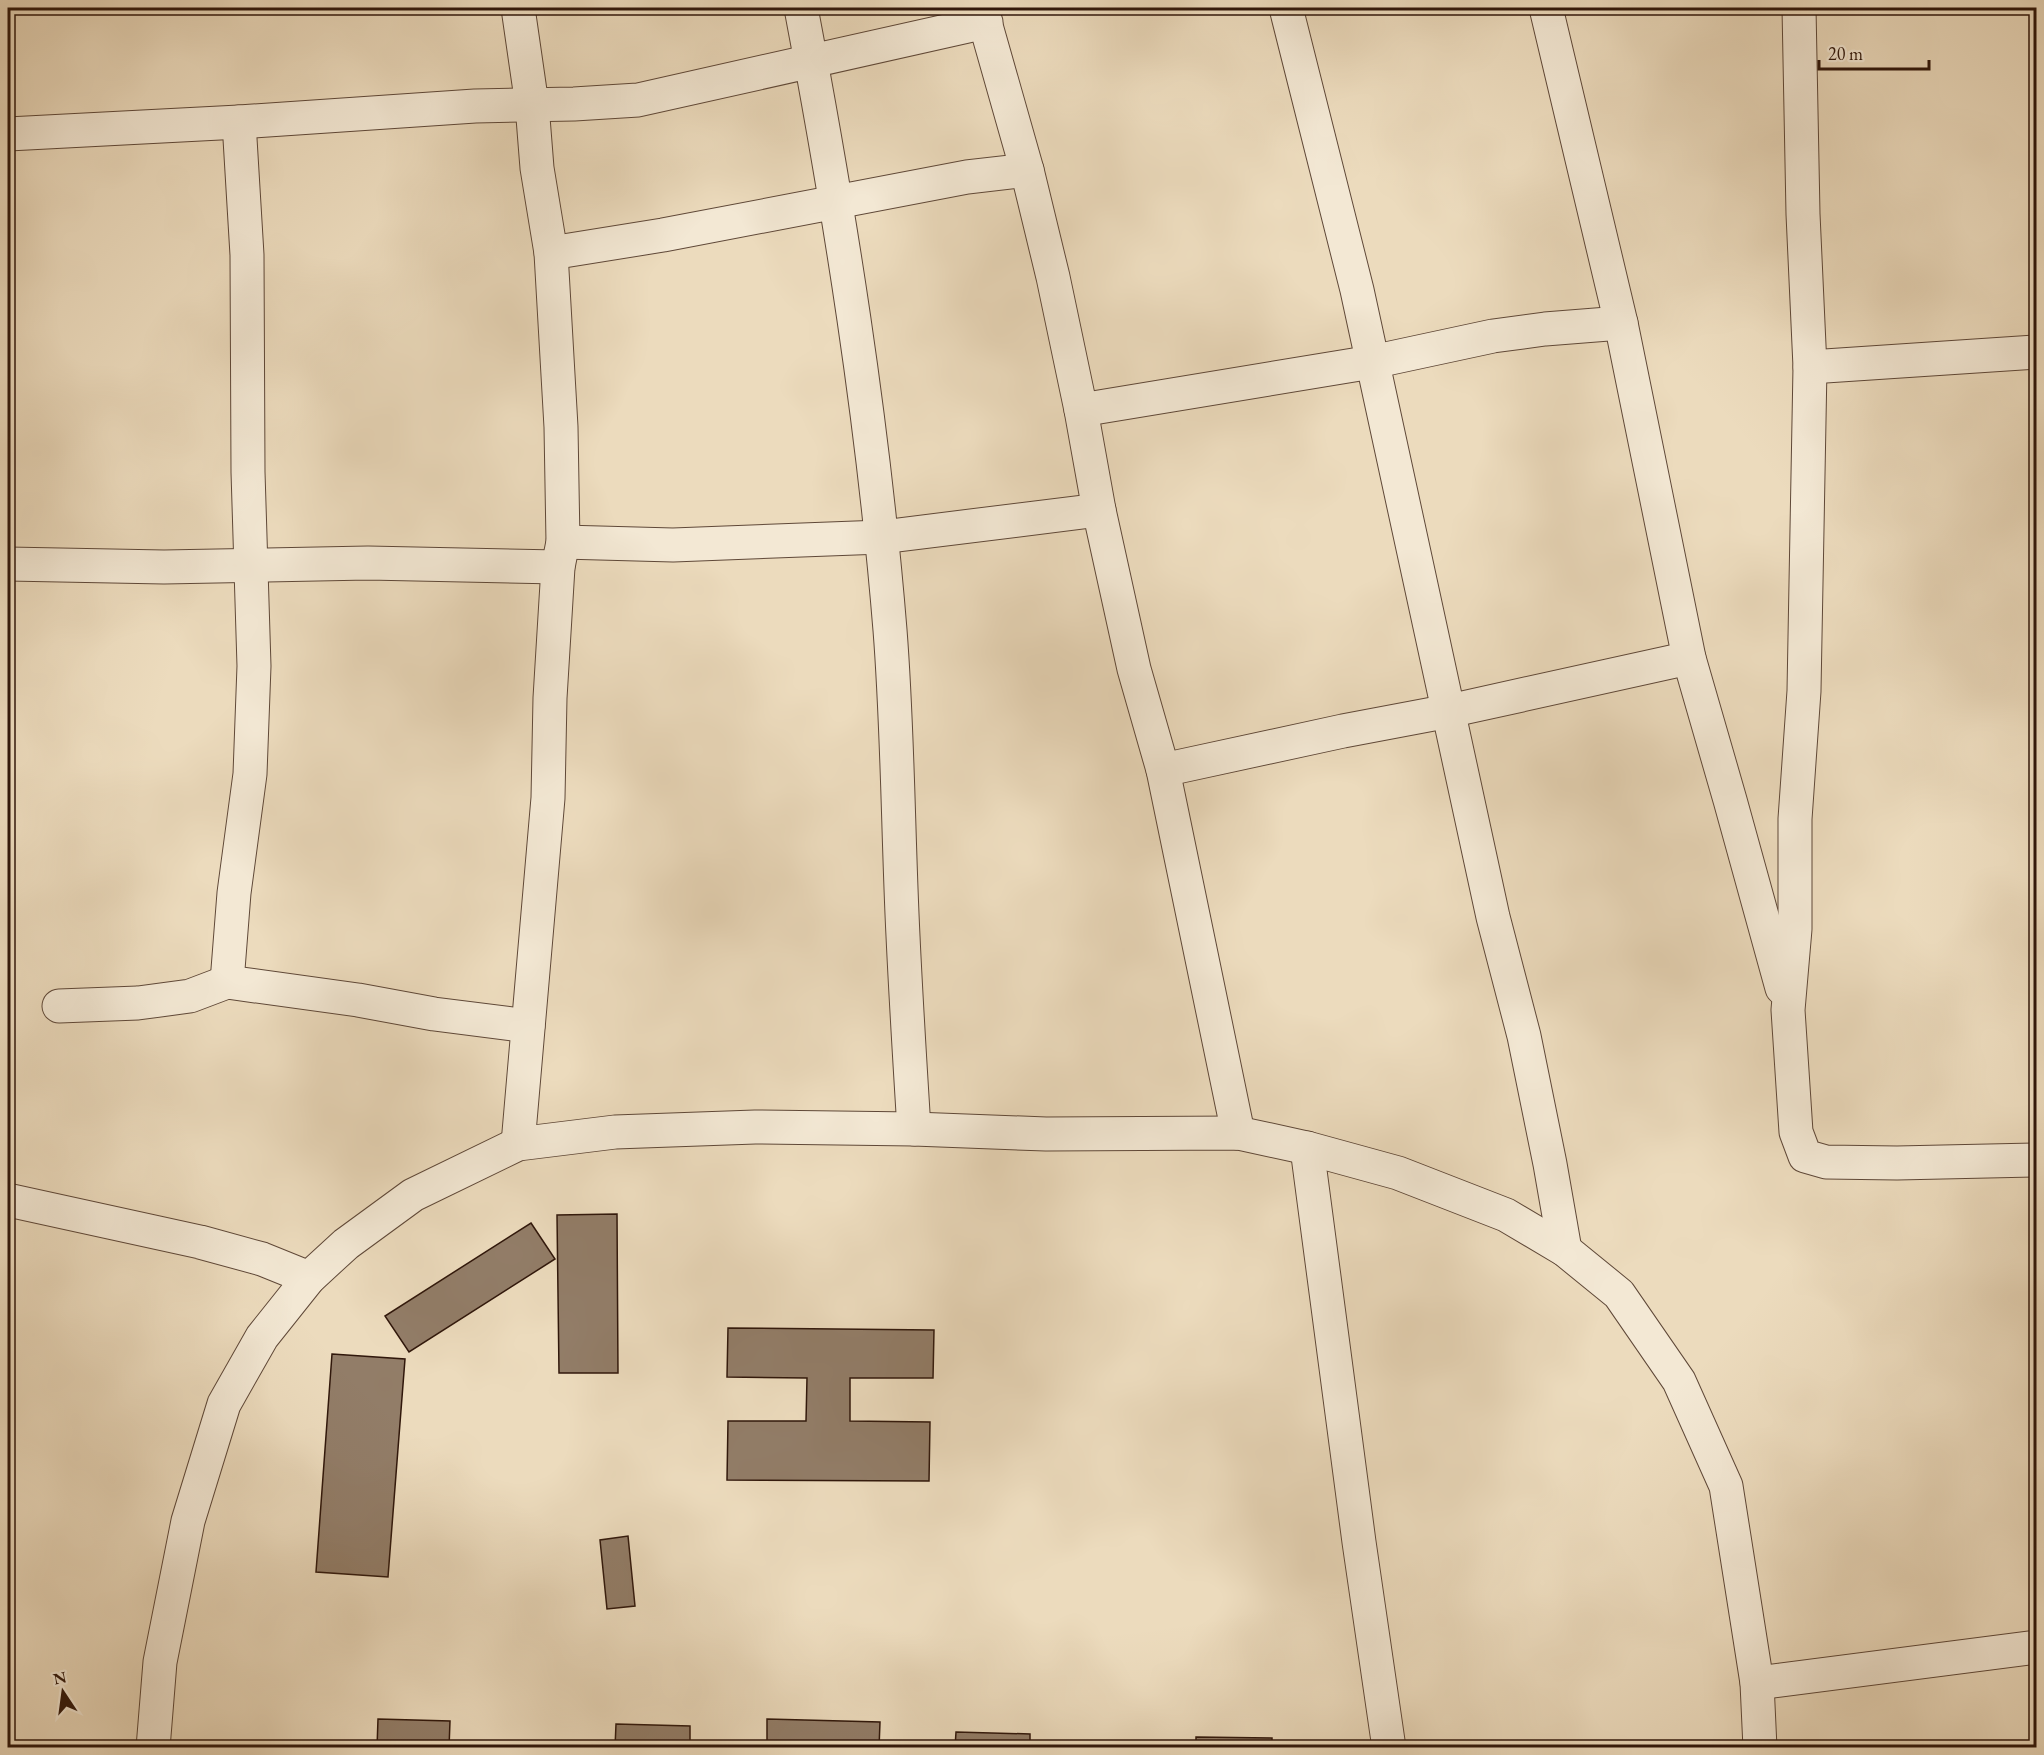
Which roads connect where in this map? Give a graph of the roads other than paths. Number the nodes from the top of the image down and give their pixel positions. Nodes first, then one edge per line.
1 (518, 8) edge
2 (801, 8) edge
3 (1286, 8) edge
4 (1546, 8) edge
5 (1799, 8) edge
6 (983, 15) edge
7 (811, 60) junction
8 (532, 105) junction
9 (238, 122) junction
10 (8, 134) edge
11 (1028, 170) junction
12 (837, 202) junction
13 (550, 253) junction
14 (1621, 323) junction
15 (2037, 352) edge
16 (1372, 362) junction
17 (1810, 367) junction
18 (1081, 410) junction
19 (1099, 510) junction
20 (882, 537) junction
21 (560, 555) junction
22 (8, 564) edge
23 (251, 565) junction
24 (1689, 658) junction
25 (1449, 711) junction
26 (1163, 770) junction
27 (227, 982) junction
28 (59, 1006) dead end
29 (1788, 1010) junction
30 (528, 1026) junction
31 (914, 1129) junction
32 (1238, 1133) junction
33 (518, 1144) junction
34 (1307, 1148) junction
35 (2037, 1160) edge
36 (8, 1200) edge
37 (1565, 1250) junction
38 (309, 1278) junction
39 (2037, 1647) edge
40 (1757, 1683) junction
41 (153, 1748) edge
42 (1389, 1748) edge
43 (1760, 1748) edge

1 - 8 street
2 - 7 street
3 - 16 street
4 - 14 street
5 - 17 street
6 - 7 street
6 - 11 street
7 - 8 street
7 - 12 street
8 - 9 street
8 - 13 street
9 - 10 street
9 - 23 street
11 - 12 street
11 - 18 street
12 - 13 street
12 - 20 street
13 - 21 street
14 - 16 street
14 - 24 street
15 - 17 street
16 - 18 street
16 - 25 street
17 - 29 street
18 - 19 street
19 - 20 street
19 - 26 street
20 - 21 street
20 - 31 street
21 - 23 street
21 - 30 street
22 - 23 street
23 - 27 street
24 - 25 street
24 - 29 street
25 - 26 street
25 - 37 street
26 - 32 street
27 - 28 street
27 - 30 street
29 - 35 street
30 - 33 street
31 - 32 street
31 - 33 street
32 - 34 street
33 - 38 street
34 - 37 street
34 - 42 street
36 - 38 street
37 - 40 street
38 - 41 street
39 - 40 street
40 - 43 street

